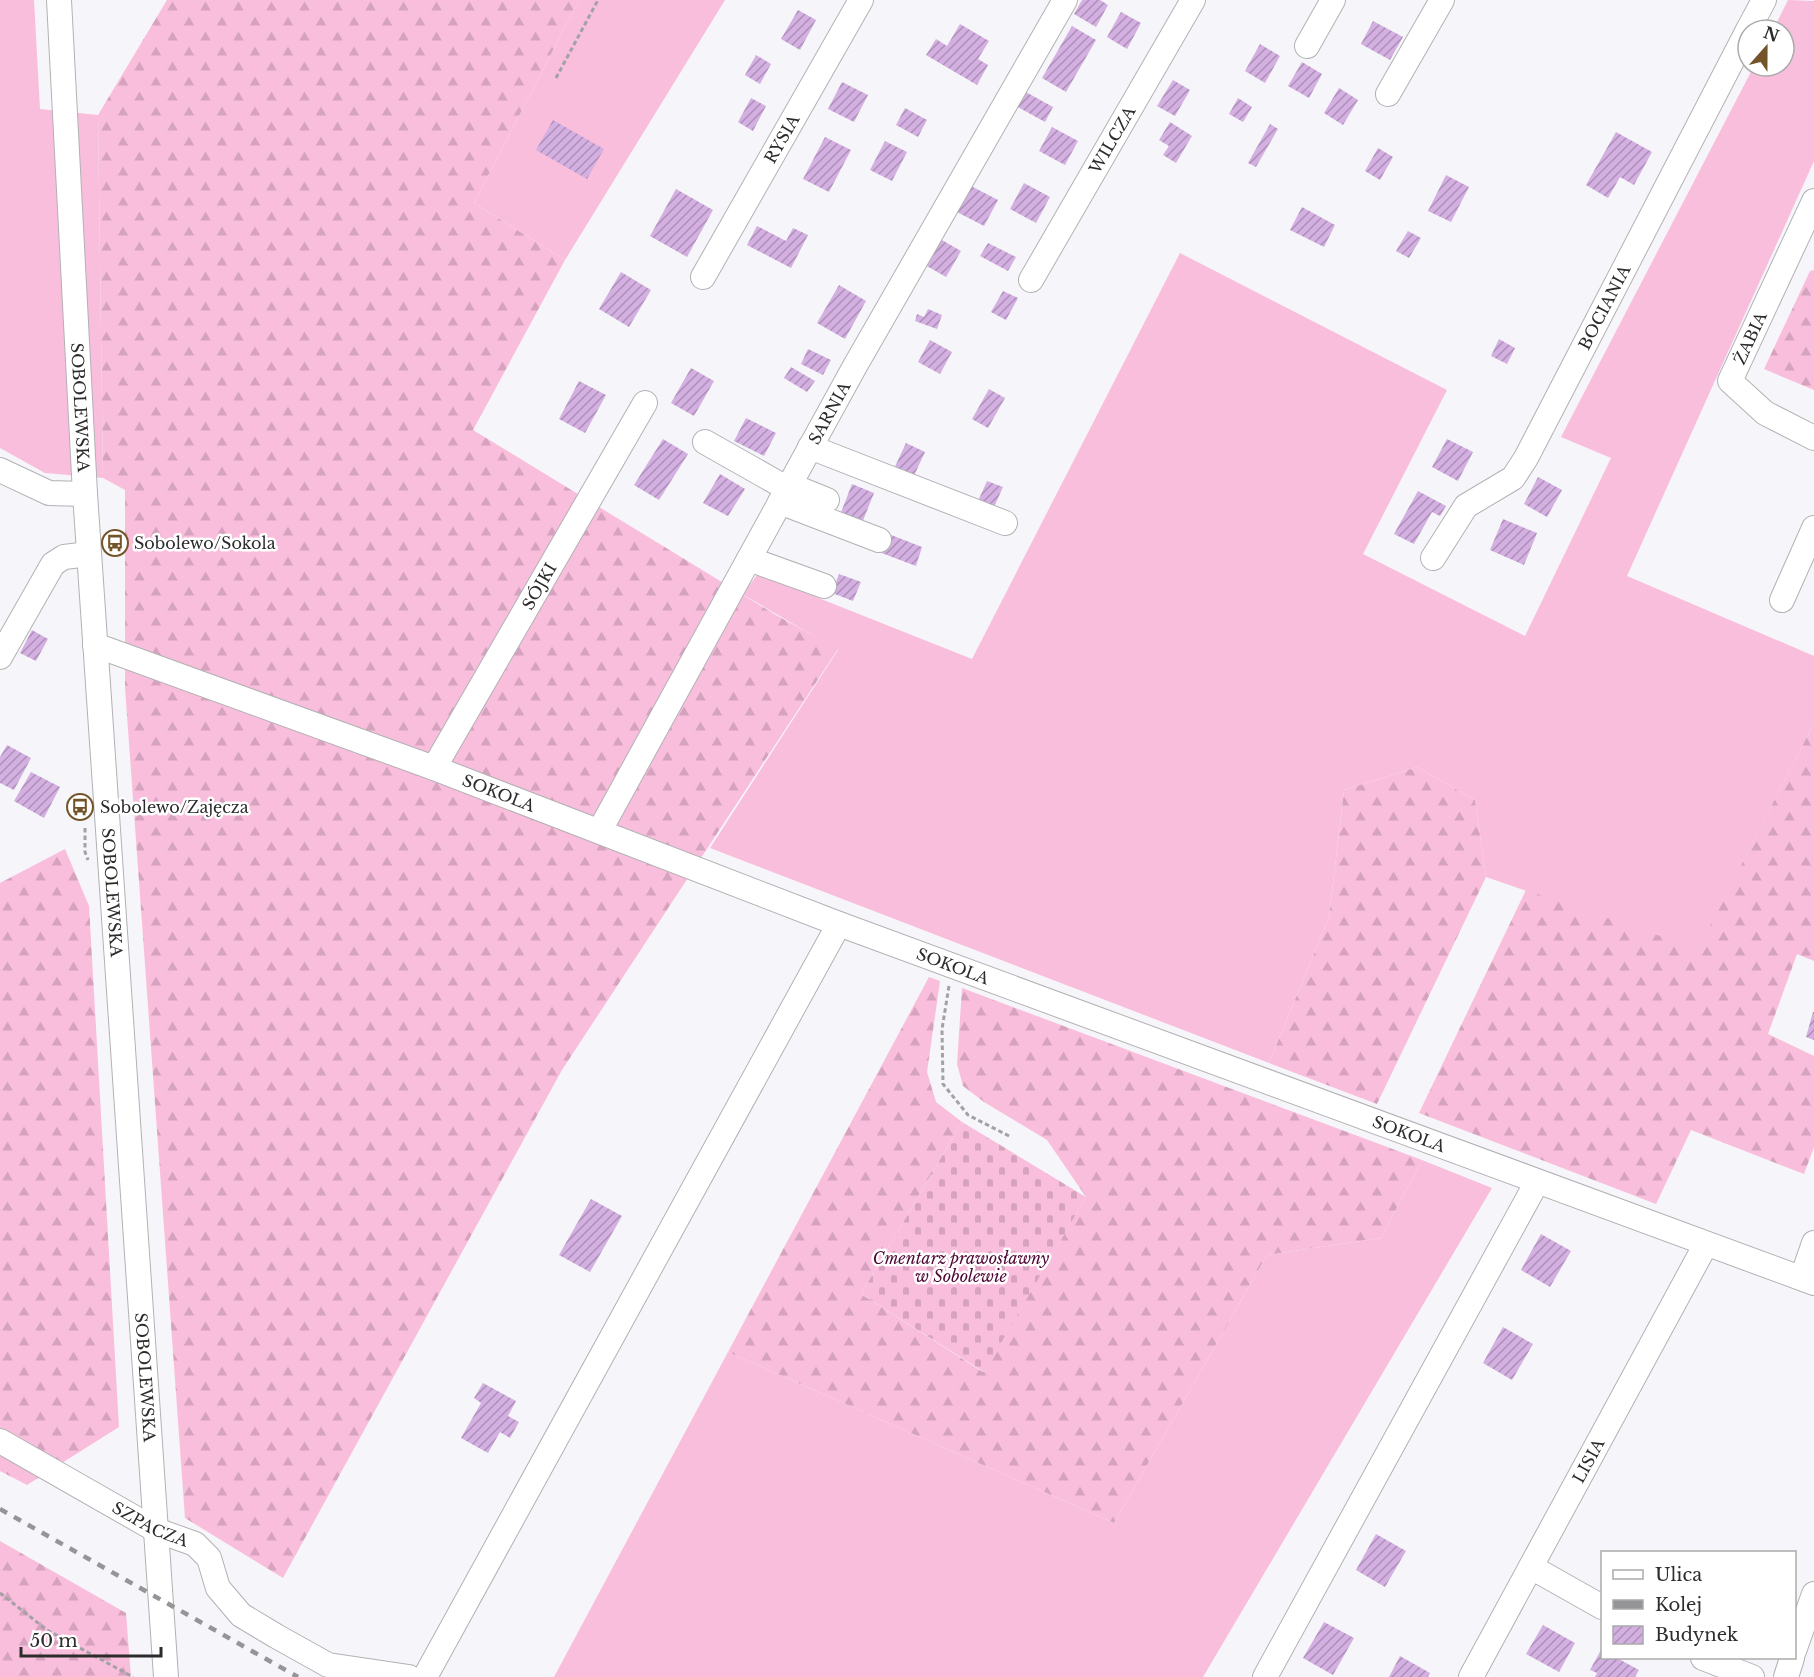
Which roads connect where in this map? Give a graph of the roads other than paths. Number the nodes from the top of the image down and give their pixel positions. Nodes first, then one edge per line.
1 (59, 0) edge
2 (861, 0) edge
3 (1065, 0) edge
4 (1193, 0) edge
5 (1333, 0) edge
6 (1442, 0) edge
7 (1764, 0) edge
8 (1754, 18) edge
9 (1306, 45) dead end
10 (1736, 53) edge
11 (1388, 94) dead end
12 (1814, 201) edge
13 (703, 277) dead end
14 (1031, 280) dead end
15 (645, 403) dead end
16 (1814, 438) edge
17 (705, 442) dead end
18 (810, 447) junction
19 (0, 470) edge
20 (786, 492) junction
21 (85, 494) junction
22 (827, 500) dead end
23 (1005, 523) dead end
24 (1814, 528) edge
25 (879, 540) dead end
26 (89, 554) junction
27 (1433, 558) dead end
28 (749, 559) junction
29 (824, 586) dead end
30 (1782, 600) dead end
31 (95, 645) junction
32 (0, 657) edge
33 (434, 768) junction
34 (600, 830) junction
35 (839, 924) junction
36 (1537, 1182) junction
37 (1814, 1243) edge
38 (1706, 1244) junction
39 (1808, 1281) edge
40 (0, 1441) edge
41 (156, 1530) junction
42 (1531, 1567) junction
43 (1601, 1606) edge
44 (1812, 1606) edge
45 (1796, 1646) edge
46 (1706, 1659) edge
47 (1792, 1659) edge
48 (166, 1677) edge
49 (409, 1677) edge
50 (425, 1677) edge
51 (1265, 1677) edge
52 (1471, 1677) edge
53 (1752, 1677) edge
54 (1785, 1677) edge

1 - 21 street, SOBOLEWSKA
2 - 13 street, RYSIA
3 - 18 street, SARNIA
4 - 14 street, WILCZA
5 - 9 street
6 - 11 street
7 - 8 street, BOCIANIA
10 - 27 street, BOCIANIA
12 - 16 street, ŻABIA
15 - 33 street, SÓJKI
17 - 20 street
18 - 20 street, SARNIA
18 - 23 street
19 - 21 street
20 - 22 street
20 - 25 street
20 - 28 street, SARNIA
21 - 26 street, SOBOLEWSKA
24 - 30 street
26 - 31 street, SOBOLEWSKA
26 - 32 street
28 - 29 street
28 - 34 street, SARNIA
31 - 33 street, SOKOLA
31 - 41 street, SOBOLEWSKA
33 - 34 street, SOKOLA
34 - 35 street, SOKOLA
35 - 36 street, SOKOLA
35 - 50 street
36 - 38 street, SOKOLA
36 - 51 street
37 - 39 street
38 - 39 street, SOKOLA
38 - 42 street, LISIA
40 - 41 street, SZPACZA
41 - 48 street, SOBOLEWSKA
41 - 49 street, SZPACZA
42 - 43 street
42 - 52 street, LISIA
44 - 45 street
46 - 53 street
47 - 54 street

